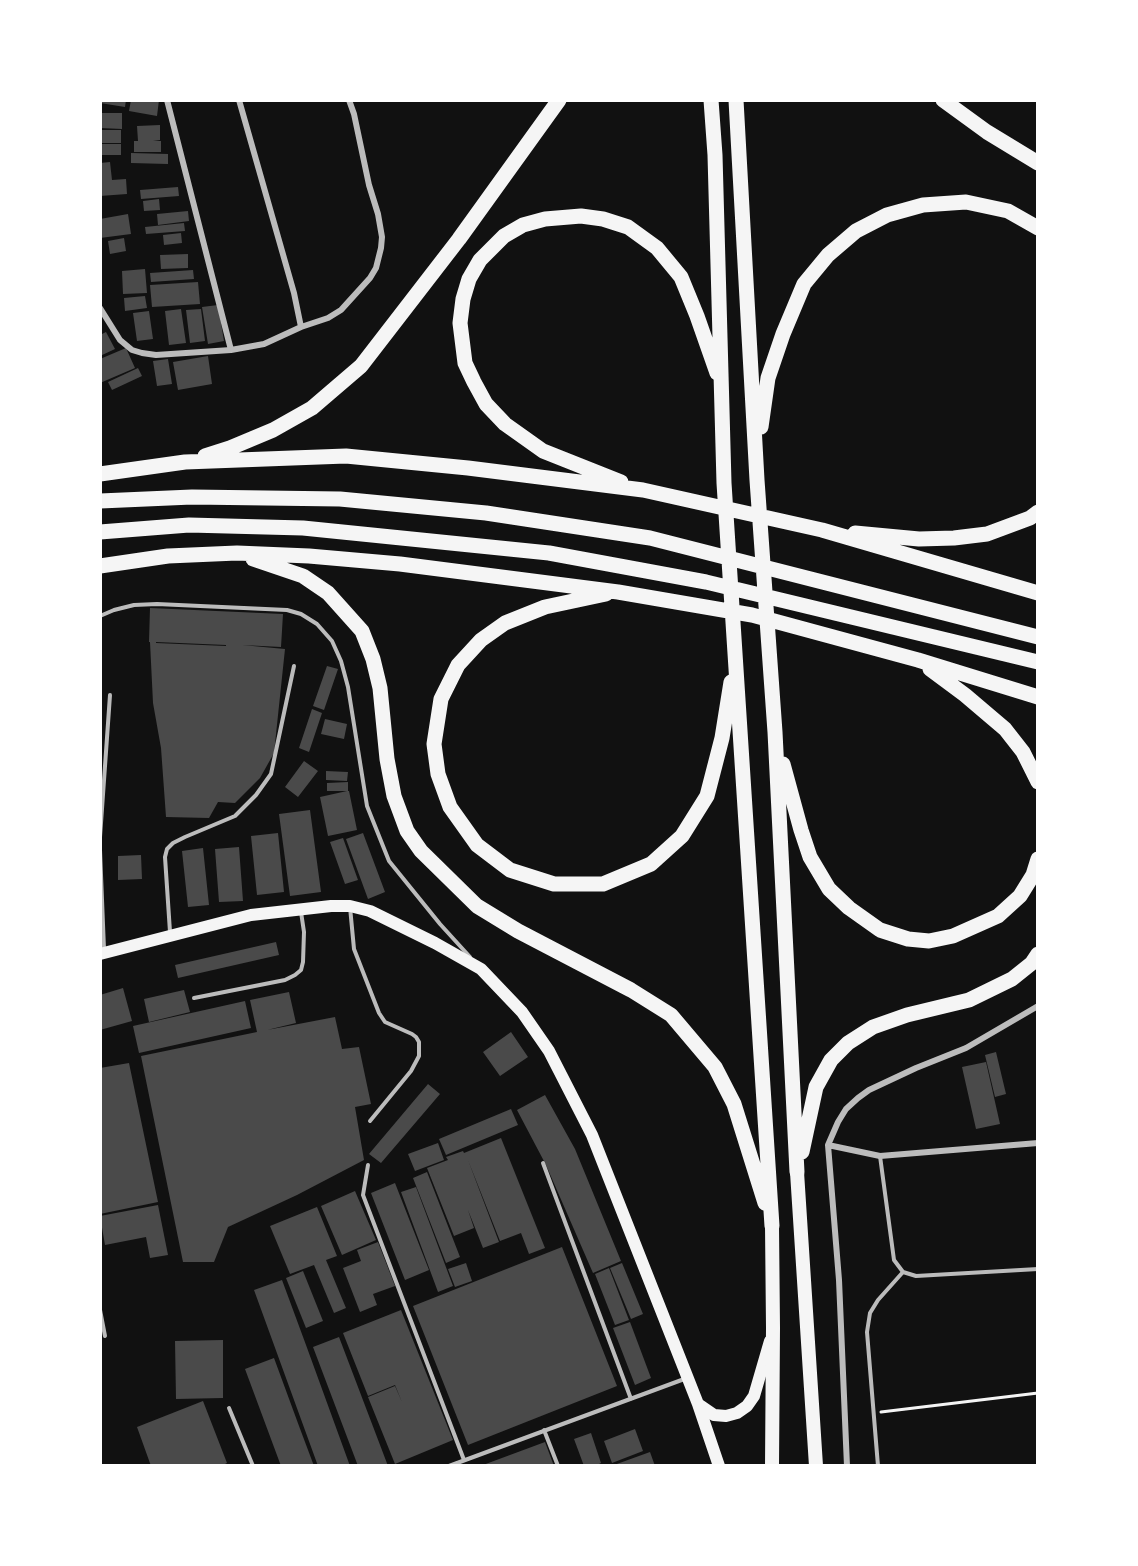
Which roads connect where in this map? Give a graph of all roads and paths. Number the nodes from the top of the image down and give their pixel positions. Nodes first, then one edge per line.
1 (167, 100) edge
2 (239, 100) edge
3 (349, 100) edge
4 (559, 100) edge
5 (711, 100) edge
6 (736, 100) edge
7 (943, 100) edge
8 (1038, 163) edge
9 (1038, 228) edge
10 (100, 308) edge
11 (301, 327) junction
12 (231, 350) junction
13 (721, 387) junction
14 (185, 462) junction
15 (756, 462) junction
16 (100, 474) edge
17 (643, 490) junction
18 (100, 501) edge
19 (1038, 512) edge
20 (822, 530) junction
21 (100, 532) edge
22 (237, 553) junction
23 (100, 566) edge
24 (618, 592) junction
25 (1038, 593) edge
26 (100, 616) edge
27 (1038, 637) edge
28 (735, 649) junction
29 (918, 660) junction
30 (1038, 662) edge
31 (294, 666) dead end
32 (110, 695) dead end
33 (1038, 697) edge
34 (775, 732) junction
35 (1038, 782) edge
36 (100, 837) edge
37 (100, 850) edge
38 (1038, 859) edge
39 (350, 906) junction
40 (301, 909) junction
41 (170, 936) junction
42 (103, 954) edge
43 (1038, 954) edge
44 (481, 969) junction
45 (194, 998) dead end
46 (1038, 1006) edge
47 (370, 1121) dead end
48 (1038, 1143) edge
49 (828, 1146) junction
50 (880, 1156) junction
51 (543, 1163) dead end
52 (368, 1165) dead end
53 (797, 1172) junction
54 (772, 1226) junction
55 (1038, 1269) edge
56 (903, 1272) junction
57 (100, 1310) edge
58 (774, 1328) junction
59 (105, 1336) dead end
60 (688, 1378) junction
61 (1038, 1393) edge
62 (631, 1399) junction
63 (698, 1404) junction
64 (229, 1408) dead end
65 (874, 1412) junction
66 (544, 1430) junction
67 (464, 1460) junction
68 (253, 1466) edge
69 (449, 1466) edge
70 (558, 1466) edge
71 (719, 1466) edge
72 (772, 1466) edge
73 (816, 1466) edge
74 (847, 1466) edge
75 (878, 1466) edge

1 - 12 street
2 - 11 street
3 - 11 street
4 - 14 highway
5 - 13 highway
6 - 15 highway
7 - 8 highway
9 - 15 highway
10 - 12 street
11 - 12 street
13 - 17 highway
13 - 28 highway
14 - 16 highway
14 - 17 highway
15 - 34 highway
17 - 20 highway
18 - 27 highway
19 - 20 highway
20 - 25 highway
21 - 30 highway
22 - 23 highway
22 - 24 highway
22 - 54 highway
24 - 28 highway
24 - 29 highway
26 - 44 lane
28 - 54 highway
29 - 33 highway
29 - 35 highway
31 - 41 lane
32 - 36 lane
34 - 38 highway
34 - 53 highway
37 - 42 lane
39 - 40 main road
39 - 44 main road
39 - 47 lane
40 - 41 main road
40 - 45 lane
41 - 42 main road
43 - 53 highway
44 - 60 main road
46 - 49 street
48 - 50 street
49 - 50 street
49 - 74 street
50 - 56 lane
51 - 62 lane
52 - 67 lane
53 - 73 main road
54 - 58 main road
55 - 56 lane
56 - 65 lane
57 - 59 lane
58 - 63 main road
58 - 72 main road
60 - 62 lane
60 - 63 main road
61 - 65 path
62 - 66 lane
63 - 71 main road
64 - 68 lane
65 - 75 lane
66 - 67 lane
66 - 70 lane
67 - 69 lane

